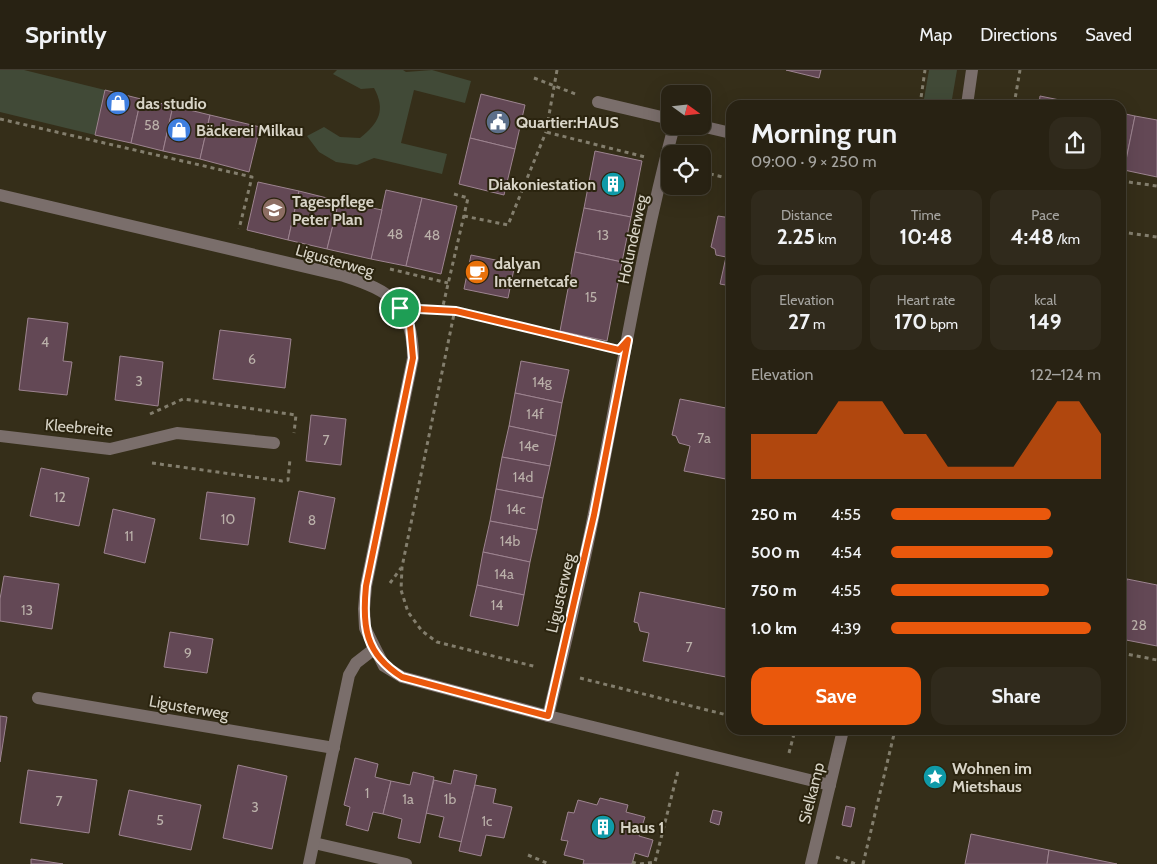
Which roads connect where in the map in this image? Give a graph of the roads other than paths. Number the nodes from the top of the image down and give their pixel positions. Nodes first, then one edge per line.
1 (972, 70) edge
2 (968, 100) edge
3 (598, 102) dead end
4 (661, 117) edge
5 (711, 128) edge
6 (726, 132) edge
7 (672, 135) edge
8 (0, 196) edge
9 (624, 359) joint
10 (0, 436) edge
11 (274, 443) dead end
12 (374, 650) junction
13 (38, 698) dead end
14 (548, 716) junction
15 (842, 735) edge
16 (334, 748) junction
17 (830, 785) junction
18 (314, 843) junction
19 (309, 864) edge
20 (406, 864) edge
21 (811, 864) edge

1 - 2 street
3 - 4 street
5 - 6 street
7 - 9 street, Holunderweg
8 - 12 street, Ligusterweg
9 - 14 street, Ligusterweg
10 - 11 street, Kleebreite
12 - 14 street, Ligusterweg
12 - 16 street
13 - 16 street, Ligusterweg
14 - 17 street, Ligusterweg
15 - 17 street, Sielkamp
16 - 18 street
17 - 21 street, Sielkamp
18 - 19 street
18 - 20 street

